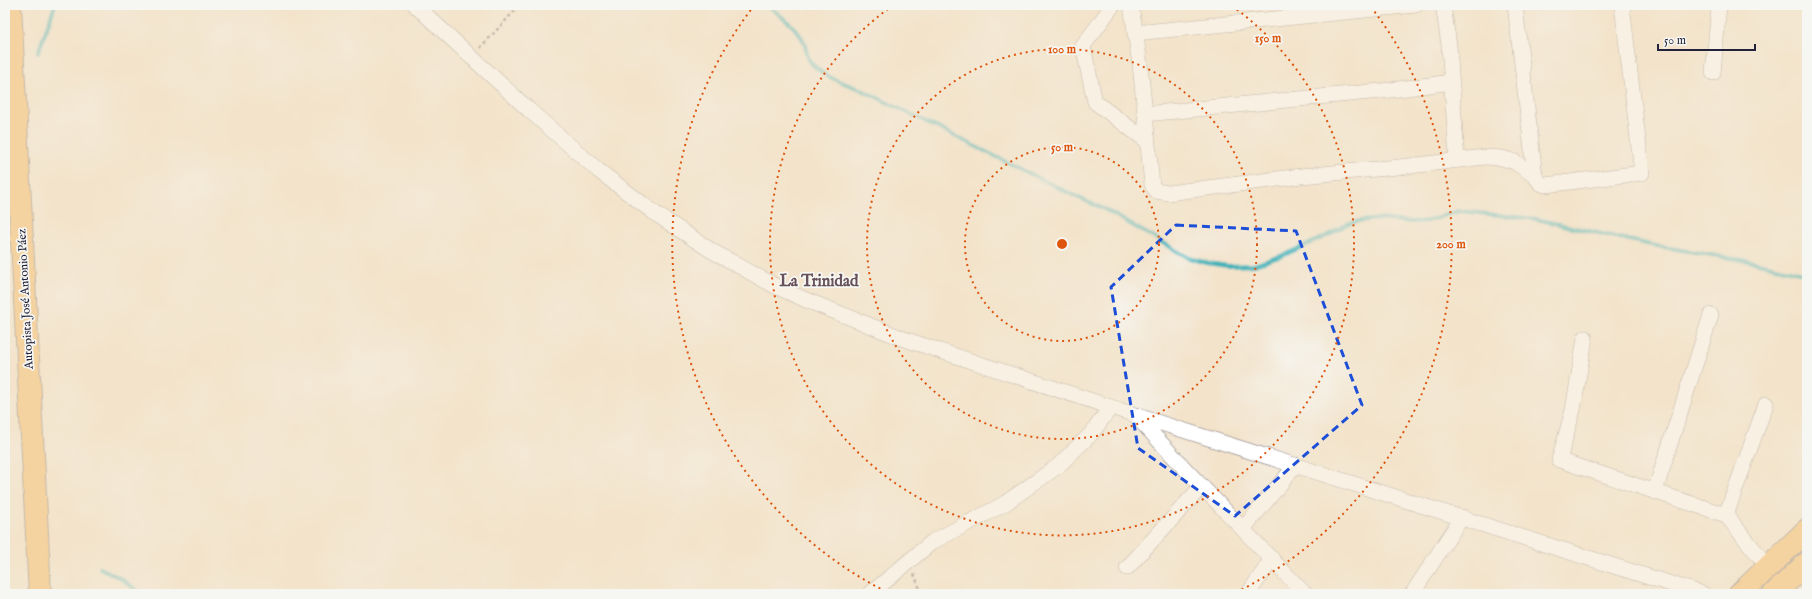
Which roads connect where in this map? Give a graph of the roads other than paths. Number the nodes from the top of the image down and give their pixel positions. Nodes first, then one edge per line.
1 (10, 5) edge
2 (415, 5) edge
3 (1113, 5) edge
4 (1131, 5) edge
5 (1416, 5) edge
6 (1443, 5) edge
7 (1515, 5) edge
8 (1622, 5) edge
9 (1718, 5) edge
10 (1358, 9) edge
11 (1135, 33) junction
12 (1713, 73) dead end
13 (1452, 82) junction
14 (1145, 114) junction
15 (1147, 141) junction
16 (1457, 160) junction
17 (1535, 176) junction
18 (1711, 315) dead end
19 (1585, 338) dead end
20 (1766, 404) dead end
21 (1111, 407) junction
22 (1135, 415) junction
23 (1296, 465) junction
24 (1202, 486) junction
25 (1654, 491) junction
26 (37, 513) junction
27 (1726, 515) junction
28 (1462, 517) junction
29 (1243, 529) junction
30 (1807, 530) edge
31 (1272, 559) junction
32 (1807, 563) edge
33 (1768, 567) junction
34 (1127, 568) dead end
35 (1681, 591) edge
36 (40, 594) edge
37 (46, 594) edge
38 (870, 594) edge
39 (1248, 594) edge
40 (1305, 594) edge
41 (1412, 594) edge
42 (1703, 594) edge
43 (1740, 594) edge
44 (1774, 594) edge

1 - 26 main road, Autopista José Antonio Páez
2 - 21 street
3 - 15 street
4 - 11 street
5 - 10 street
6 - 13 street
7 - 17 street
8 - 17 street
9 - 12 street
10 - 11 street
11 - 14 street
13 - 14 street
13 - 16 street
14 - 15 street
15 - 16 street
16 - 17 street
18 - 25 street
19 - 25 street
20 - 27 street
21 - 22 street
21 - 38 street
22 - 23 street
22 - 24 street
23 - 28 street
23 - 29 street
24 - 29 street
24 - 34 street
25 - 27 street
26 - 36 main road, Autopista José Antonio Páez
26 - 37 main road
27 - 33 street
28 - 35 street
28 - 41 street
29 - 31 street
30 - 33 main road
31 - 39 street
31 - 40 street
32 - 44 main road
33 - 43 main road
35 - 42 street

